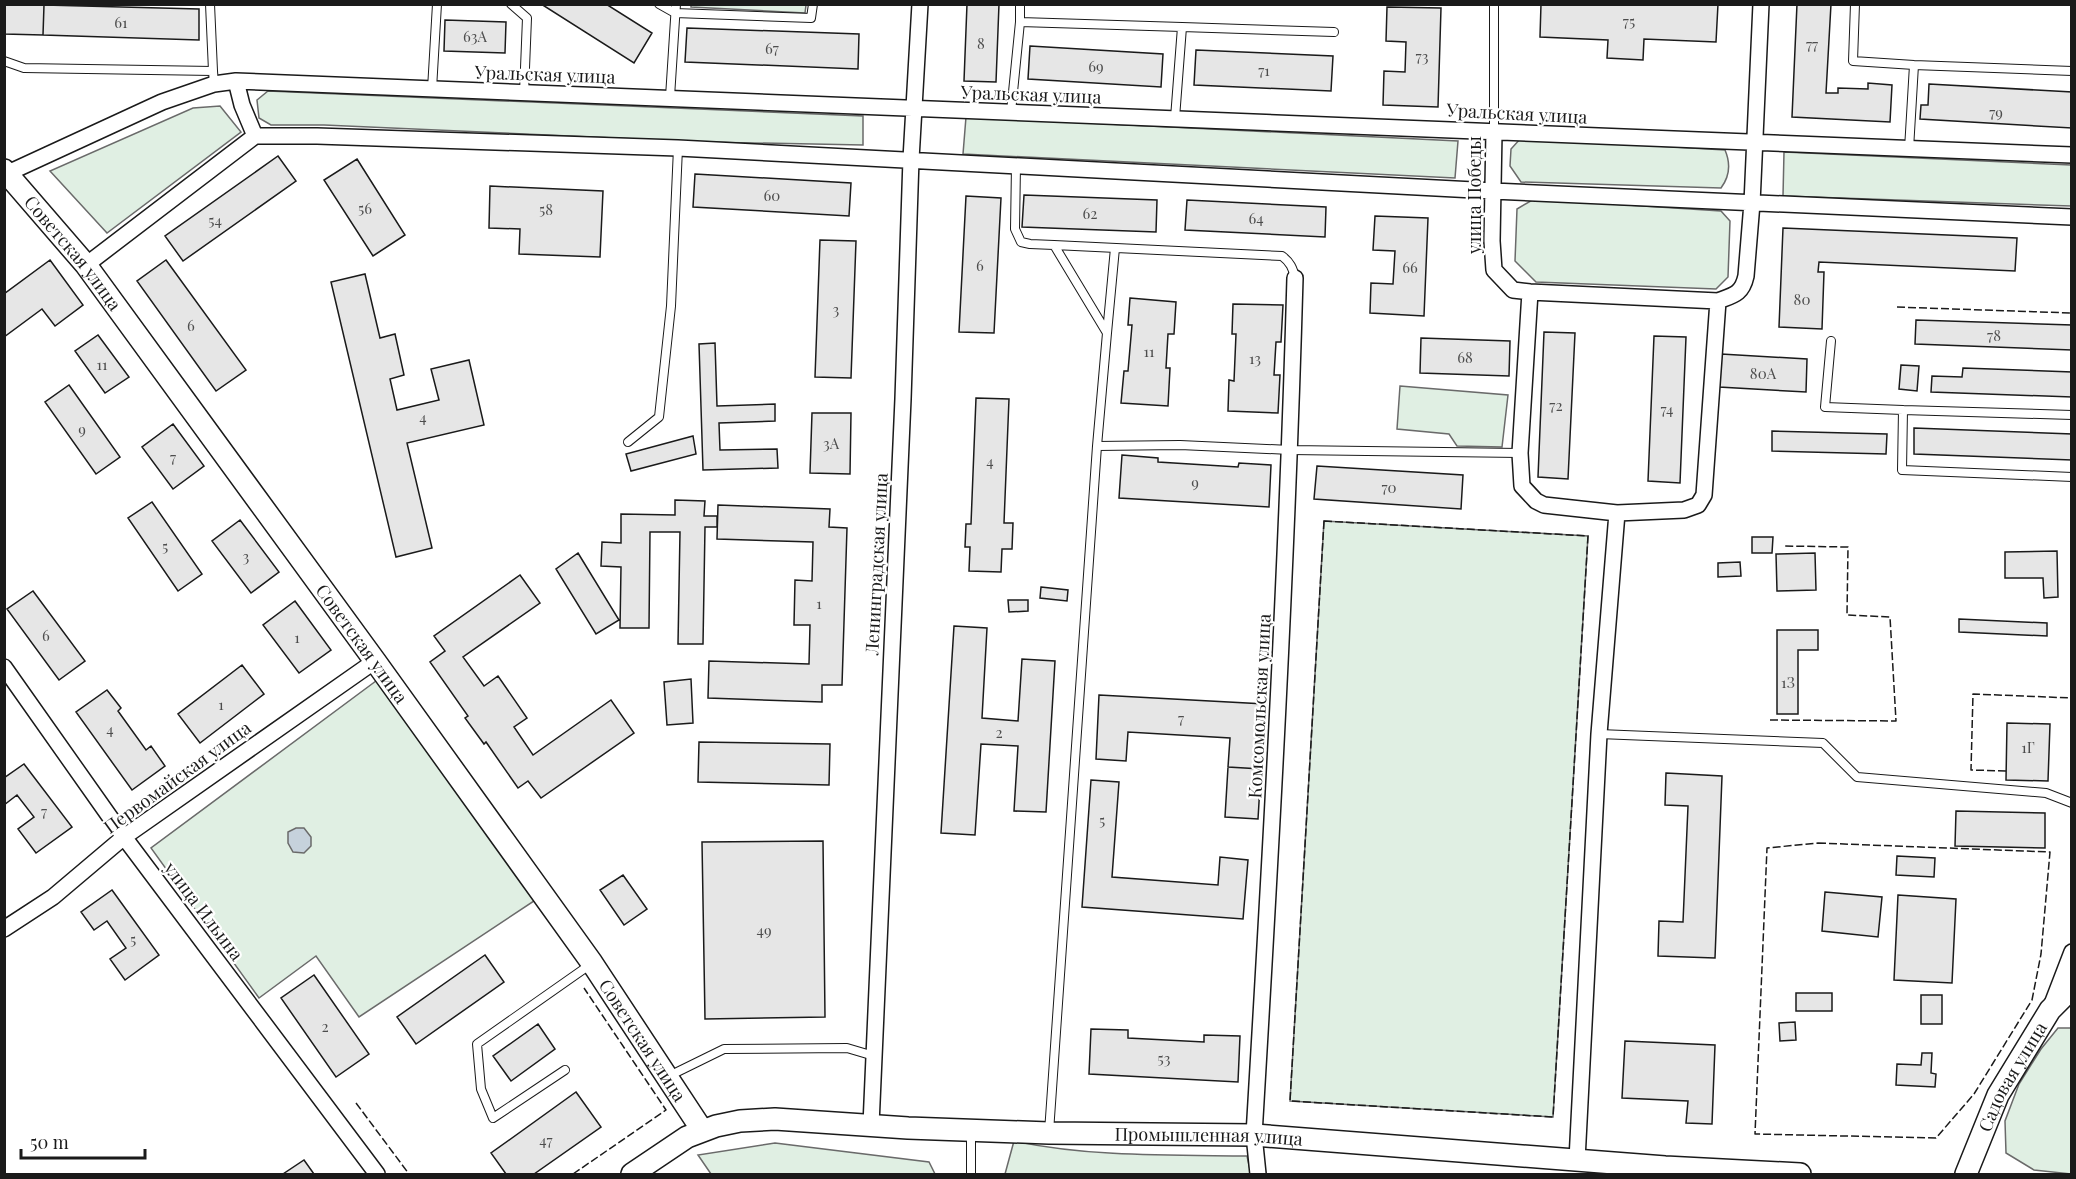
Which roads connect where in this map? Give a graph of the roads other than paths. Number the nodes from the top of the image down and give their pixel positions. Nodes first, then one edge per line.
1 (210, 4) edge
2 (437, 4) edge
3 (511, 4) edge
4 (659, 4) edge
5 (813, 4) edge
6 (920, 4) edge
7 (1020, 4) edge
8 (1494, 4) edge
9 (1761, 4) edge
10 (1855, 4) edge
11 (675, 9) edge
12 (1020, 22) junction
13 (1182, 27) junction
14 (1334, 32) dead end
15 (4, 61) edge
16 (1914, 65) junction
17 (2072, 71) edge
18 (214, 77) junction
19 (236, 81) junction
20 (432, 89) junction
21 (524, 93) junction
22 (670, 98) junction
23 (913, 110) junction
24 (1011, 112) junction
25 (1175, 118) junction
26 (1494, 132) junction
27 (255, 136) junction
28 (1754, 143) junction
29 (678, 148) junction
30 (1909, 149) junction
31 (2072, 155) edge
32 (911, 159) junction
33 (1016, 165) junction
34 (6, 172) edge
35 (1493, 191) junction
36 (1752, 203) junction
37 (2072, 217) edge
38 (1054, 245) junction
39 (1115, 248) junction
40 (86, 265) junction
41 (1295, 278) joint
42 (1530, 292) junction
43 (1718, 301) junction
44 (1107, 333) junction
45 (1831, 341) dead end
46 (1903, 410) junction
47 (2072, 415) edge
48 (628, 442) dead end
49 (1097, 446) junction
50 (1290, 450) junction
51 (1520, 453) junction
52 (2072, 477) edge
53 (1617, 513) junction
54 (375, 661) junction
55 (4, 667) edge
56 (1599, 734) junction
57 (2072, 803) edge
58 (124, 837) junction
59 (4, 929) edge
60 (2072, 952) edge
61 (592, 963) junction
62 (2072, 988) edge
63 (2050, 1010) junction
64 (874, 1056) junction
65 (565, 1071) dead end
66 (667, 1077) junction
67 (871, 1125) junction
68 (971, 1130) junction
69 (702, 1131) junction
70 (1049, 1134) junction
71 (1254, 1135) junction
72 (1577, 1160) junction
73 (1664, 1171) edge
74 (377, 1174) edge
75 (632, 1174) edge
76 (971, 1174) edge
77 (1258, 1174) edge
78 (1800, 1174) edge
79 (1966, 1174) edge

1 - 18 lane
2 - 20 lane
3 - 21 lane
4 - 11 lane
5 - 11 lane
6 - 23 street, Ленинградская улица
7 - 12 lane
8 - 26 lane, улица Победы
9 - 28 street
10 - 16 lane
11 - 22 lane
12 - 13 lane
12 - 24 lane
13 - 14 lane
13 - 25 lane
15 - 18 lane
16 - 17 lane
16 - 30 lane
18 - 19 street, Уральская улица
18 - 34 street, Уральская улица
19 - 20 street, Уральская улица
19 - 27 street
20 - 21 street, Уральская улица
21 - 22 street, Уральская улица
22 - 23 street, Уральская улица
23 - 24 street, Уральская улица
23 - 32 street, Ленинградская улица
24 - 25 street, Уральская улица
25 - 26 street, Уральская улица
26 - 28 street, Уральская улица
26 - 35 street, улица Победы
27 - 29 street
27 - 40 street
28 - 30 street, Уральская улица
28 - 36 street
29 - 32 street
29 - 48 lane
30 - 31 street, Уральская улица
32 - 33 street
32 - 64 street, Ленинградская улица
33 - 35 street
33 - 38 lane
34 - 40 street, Советская улица
35 - 36 street
35 - 42 street, улица Победы
36 - 37 street
36 - 43 street
38 - 39 lane
38 - 44 lane
39 - 41 lane
39 - 44 lane
40 - 54 street, Советская улица
41 - 50 street, Комсомольская улица
42 - 43 street
42 - 51 street
43 - 53 street
44 - 49 lane
45 - 46 lane
46 - 47 lane
46 - 52 lane
49 - 50 lane
49 - 70 lane
50 - 51 lane
50 - 71 street, Комсомольская улица
51 - 53 street
53 - 56 street
54 - 58 street, Первомайская улица
54 - 61 street, Советская улица
55 - 58 street, улица Ильина
56 - 57 lane
56 - 72 street
58 - 59 street, Первомайская улица
58 - 74 street, улица Ильина
60 - 63 street
61 - 65 lane
61 - 66 street, Советская улица
62 - 63 street, Садовая улица
63 - 79 street, Садовая улица
64 - 66 lane
64 - 67 street, Ленинградская улица
66 - 69 street, Советская улица
67 - 68 street, Промышленная улица
67 - 69 street, Промышленная улица
68 - 70 street, Промышленная улица
68 - 76 lane
69 - 75 street, Промышленная улица
70 - 71 street, Промышленная улица
71 - 72 street, Промышленная улица
71 - 77 street, Комсомольская улица
72 - 73 street, Промышленная улица
73 - 78 street, Промышленная улица

